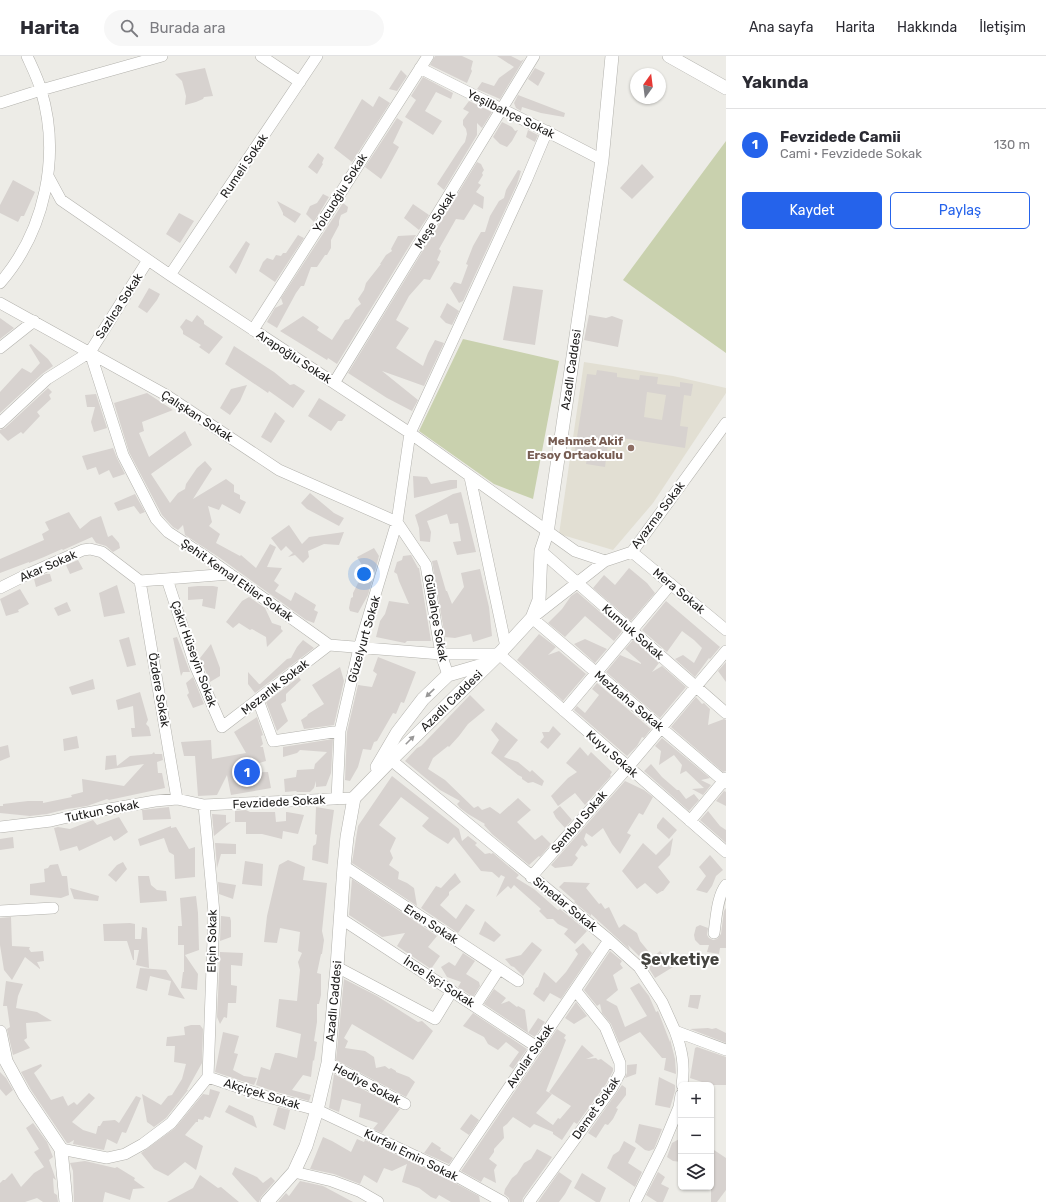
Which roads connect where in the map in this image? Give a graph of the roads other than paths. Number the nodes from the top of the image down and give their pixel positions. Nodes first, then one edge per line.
1 (28, 56) edge
2 (162, 56) edge
3 (260, 56) edge
4 (317, 56) edge
5 (428, 56) edge
6 (534, 56) edge
7 (612, 56) edge
8 (669, 56) edge
9 (146, 58) edge
10 (420, 68) junction
11 (300, 82) junction
12 (726, 88) edge
13 (41, 90) junction
14 (0, 103) edge
15 (502, 110) junction
16 (547, 131) junction
17 (602, 160) junction
18 (48, 176) junction
19 (148, 260) junction
20 (170, 275) junction
21 (0, 283) edge
22 (0, 303) edge
23 (34, 321) junction
24 (254, 330) junction
25 (0, 348) edge
26 (90, 352) junction
27 (334, 383) junction
28 (0, 423) edge
29 (726, 423) edge
30 (410, 433) junction
31 (470, 477) junction
32 (397, 522) junction
33 (547, 532) junction
34 (541, 551) junction
35 (632, 552) junction
36 (605, 562) junction
37 (230, 574) junction
38 (167, 579) junction
39 (140, 581) junction
40 (576, 583) junction
41 (671, 584) junction
42 (0, 588) edge
43 (532, 618) junction
44 (726, 630) edge
45 (631, 631) junction
46 (329, 645) junction
47 (359, 648) junction
48 (503, 650) junction
49 (726, 651) edge
50 (441, 654) junction
51 (488, 664) junction
52 (596, 673) junction
53 (448, 675) junction
54 (696, 687) junction
55 (258, 700) junction
56 (564, 711) junction
57 (726, 713) edge
58 (222, 727) joint
59 (661, 728) junction
60 (340, 731) junction
61 (391, 760) junction
62 (628, 767) junction
63 (725, 781) edge
64 (364, 788) junction
65 (354, 798) junction
66 (177, 799) junction
67 (337, 799) junction
68 (204, 806) junction
69 (690, 821) junction
70 (0, 827) edge
71 (726, 852) edge
72 (344, 866) junction
73 (531, 877) junction
74 (726, 885) edge
75 (53, 908) dead end
76 (0, 911) edge
77 (340, 918) junction
78 (714, 933) dead end
79 (609, 940) junction
80 (337, 967) junction
81 (499, 968) junction
82 (518, 981) dead end
83 (575, 990) junction
84 (452, 991) junction
85 (475, 1006) junction
86 (675, 1031) junction
87 (0, 1032) edge
88 (537, 1046) junction
89 (726, 1050) edge
90 (3, 1062) edge
91 (328, 1063) junction
92 (208, 1077) junction
93 (682, 1082) edge
94 (405, 1104) dead end
95 (317, 1110) junction
96 (678, 1112) edge
97 (62, 1149) junction
98 (294, 1172) junction
99 (451, 1173) junction
100 (501, 1201) edge
101 (66, 1202) edge
102 (267, 1202) edge
103 (378, 1202) edge
104 (529, 1202) edge
105 (635, 1202) edge

1 - 13 street
2 - 9 street
3 - 11 street
4 - 11 street, Rumeli Sokak
5 - 10 street, Yolcuoğlu Sokak
6 - 15 street, Meşe Sokak
7 - 17 street, Azadlı Caddesi
8 - 12 street
9 - 13 street
10 - 15 street, Yeşilbahçe Sokak
10 - 24 street, Yolcuoğlu Sokak
11 - 20 street, Rumeli Sokak
13 - 14 street
13 - 18 street
15 - 16 street, Yeşilbahçe Sokak
15 - 27 street, Meşe Sokak
16 - 17 street, Yeşilbahçe Sokak
16 - 30 street, Güzelyurt Sokak
17 - 33 street, Azadlı Caddesi
18 - 19 street, Arapoğlu Sokak
18 - 21 street
19 - 20 street, Arapoğlu Sokak
19 - 26 street, Sazlıca Sokak
20 - 24 street, Arapoğlu Sokak
22 - 23 street, Çalışkan Sokak
23 - 25 street
23 - 26 street, Çalışkan Sokak
24 - 27 street, Arapoğlu Sokak
26 - 28 street
26 - 32 street, Çalışkan Sokak
26 - 37 street, Şehit Kemal Etiler Sokak
27 - 30 street, Arapoğlu Sokak
29 - 35 street, Ayazma Sokak
30 - 31 street, Arapoğlu Sokak
30 - 32 street, Güzelyurt Sokak
31 - 33 street, Arapoğlu Sokak
31 - 48 street
32 - 47 street, Güzelyurt Sokak
32 - 50 street, Gülbahçe Sokak
33 - 34 street, Azadlı Caddesi
33 - 36 street
34 - 40 street, Kumluk Sokak
34 - 43 street, Azadlı Caddesi
35 - 36 street, Ayazma Sokak
35 - 41 street, Mera Sokak
36 - 40 street, Ayazma Sokak
37 - 38 street
37 - 46 street, Şehit Kemal Etiler Sokak
38 - 39 street
38 - 58 street, Çakır Hüseyin Sokak
39 - 42 street, Akar Sokak
39 - 66 street, Özdere Sokak
40 - 43 street, Ayazma Sokak
40 - 45 street, Kumluk Sokak
41 - 44 street, Mera Sokak
41 - 45 street
43 - 48 street, Azadlı Caddesi
43 - 52 street, Mezbaha Sokak
45 - 52 street
45 - 54 street, Kumluk Sokak
46 - 47 street, Şehit Kemal Etiler Sokak
46 - 55 street, Mezarlık Sokak
47 - 50 street, Şehit Kemal Etiler Sokak
47 - 60 street, Güzelyurt Sokak
48 - 50 street, Şehit Kemal Etiler Sokak
48 - 51 street, Azadlı Caddesi
48 - 56 street, Kuyu Sokak
49 - 54 street, Sembol Sokak
50 - 53 street, Gülbahçe Sokak
51 - 53 street, Azadlı Caddesi
61 -> 51 street, Azadlı Caddesi
52 - 56 street
52 - 59 street, Mezbaha Sokak
53 -> 64 street, Azadlı Caddesi
54 - 57 street, Kumluk Sokak
54 - 59 street, Sembol Sokak
55 - 58 street, Mezarlık Sokak
55 - 60 street
56 - 62 street, Kuyu Sokak
59 - 62 street, Sembol Sokak
59 - 63 street, Mezbaha Sokak
60 - 67 street, Güzelyurt Sokak
61 - 64 street, Azadlı Caddesi
61 - 73 street, Sinedar Sokak
62 - 69 street, Kuyu Sokak
62 - 73 street, Sembol Sokak
63 - 69 street
64 - 65 street, Azadlı Caddesi
65 - 67 street, Fevzidede Sokak
65 - 72 street, Azadlı Caddesi
66 - 68 street, Tutkun Sokak
66 - 70 street, Tutkun Sokak
67 - 68 street, Fevzidede Sokak
68 - 92 street, Elçin Sokak
69 - 71 street, Kuyu Sokak
72 - 77 street, Azadlı Caddesi
72 - 81 street, Eren Sokak
73 - 79 street, Sinedar Sokak
74 - 78 street
75 - 76 street
77 - 80 street, Azadlı Caddesi
77 - 84 street, İnce İşçi Sokak
79 - 83 street, Avcılar Sokak
79 - 86 street, Sinedar Sokak
80 - 84 street
80 - 91 street, Azadlı Caddesi
81 - 82 street, Eren Sokak
81 - 85 street
83 - 88 street, Avcılar Sokak
83 - 104 street, Demet Sokak
84 - 85 street, İnce İşçi Sokak
85 - 88 street, İnce İşçi Sokak
86 - 89 street
86 - 93 street, Sinedar Sokak
87 - 90 street
88 - 99 street, Avcılar Sokak
90 - 97 street
91 - 94 street, Hediye Sokak
91 - 95 street, Azadlı Caddesi
92 - 95 street, Akçiçek Sokak
92 - 97 street
95 - 98 street, Azadlı Caddesi
95 - 99 street, Kurfalı Emin Sokak
96 - 105 street
97 - 101 street
98 - 102 street, Azadlı Caddesi
98 - 103 street
99 - 100 street, Kurfalı Emin Sokak

